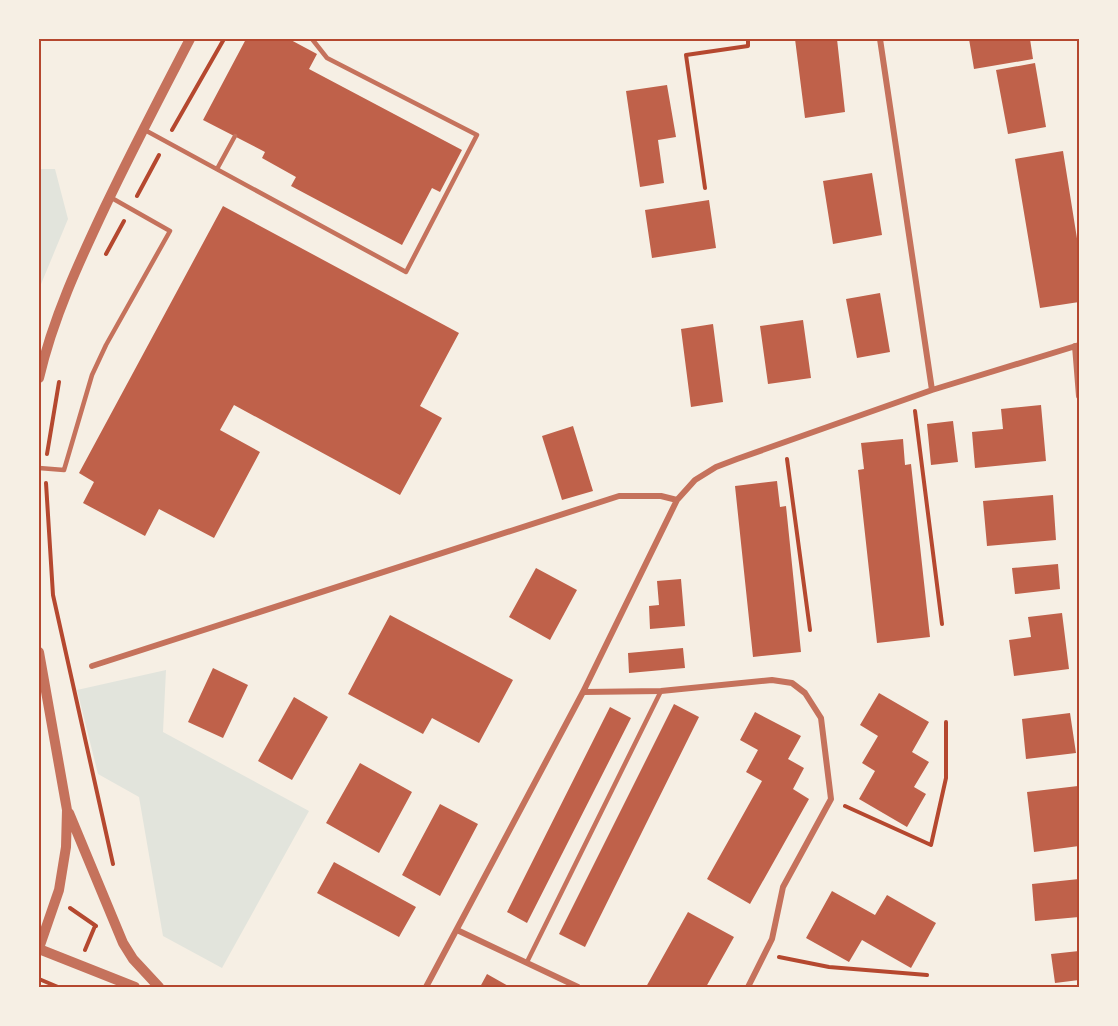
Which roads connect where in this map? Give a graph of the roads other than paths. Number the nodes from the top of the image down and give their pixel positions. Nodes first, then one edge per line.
1 (190, 39) edge
2 (312, 39) edge
3 (880, 39) edge
4 (143, 129) junction
5 (235, 136) dead end
6 (217, 169) junction
7 (110, 197) junction
8 (1077, 345) edge
9 (39, 378) edge
10 (932, 390) junction
11 (1079, 396) edge
12 (39, 468) edge
13 (677, 500) junction
14 (39, 652) edge
15 (92, 666) dead end
16 (662, 691) junction
17 (583, 692) junction
18 (67, 810) junction
19 (457, 930) junction
20 (39, 948) edge
21 (527, 962) junction
22 (135, 987) edge
23 (159, 987) edge
24 (426, 987) edge
25 (578, 987) edge
26 (748, 987) edge

1 - 4 street
2 - 6 lane
3 - 10 street
4 - 6 lane
4 - 7 street
5 - 6 lane
7 - 9 street
7 - 12 lane
8 - 10 street
8 - 11 street
10 - 13 street
13 - 15 street
13 - 17 street
14 - 18 street
16 - 17 street
16 - 21 lane
16 - 26 street
17 - 19 street
18 - 20 street
18 - 23 street
19 - 21 street
19 - 24 street
20 - 22 street
21 - 25 street

